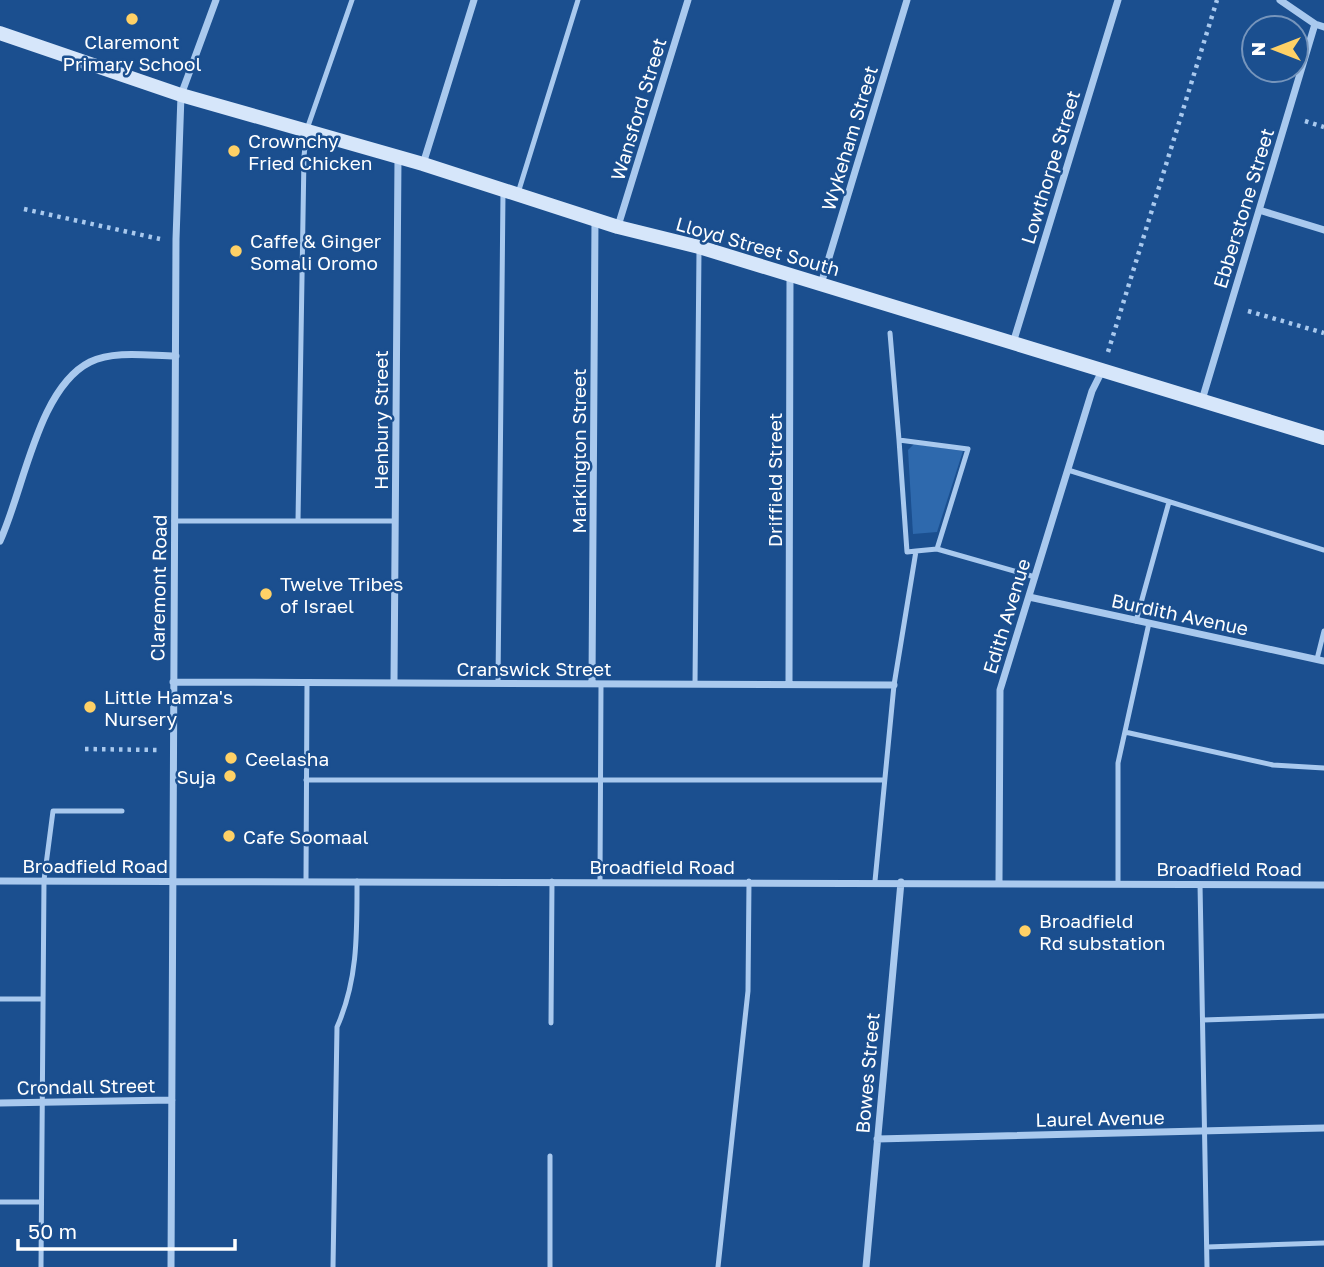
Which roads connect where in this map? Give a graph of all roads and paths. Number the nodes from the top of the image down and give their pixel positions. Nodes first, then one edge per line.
1 (216, 0) edge
2 (352, 0) edge
3 (474, 0) edge
4 (578, 0) edge
5 (688, 0) edge
6 (907, 0) edge
7 (1118, 0) edge
8 (1217, 0) edge
9 (1280, 0) edge
10 (1315, 24) junction
11 (1324, 27) edge
12 (0, 33) edge
13 (181, 95) junction
14 (307, 129) junction
15 (398, 158) junction
16 (423, 164) junction
17 (503, 188) junction
18 (518, 193) junction
19 (24, 209) dead end
20 (1259, 210) junction
21 (595, 220) junction
22 (618, 227) junction
23 (1324, 230) edge
24 (176, 239) junction
25 (699, 247) junction
26 (790, 276) junction
27 (821, 284) junction
28 (1230, 306) junction
29 (890, 333) dead end
30 (1324, 333) edge
31 (1013, 342) junction
32 (176, 356) junction
33 (1103, 370) junction
34 (1202, 400) junction
35 (1324, 438) edge
36 (899, 440) junction
37 (1068, 470) junction
38 (1169, 502) junction
39 (174, 521) junction
40 (298, 521) junction
41 (395, 521) junction
42 (0, 541) edge
43 (937, 549) junction
44 (1324, 550) edge
45 (916, 551) junction
46 (1035, 577) junction
47 (1028, 597) junction
48 (1136, 621) junction
49 (1149, 623) junction
50 (1324, 631) edge
51 (1320, 660) edge
52 (173, 682) junction
53 (394, 682) junction
54 (307, 683) junction
55 (498, 683) junction
56 (592, 683) junction
57 (601, 684) junction
58 (695, 684) junction
59 (789, 684) junction
60 (894, 685) junction
61 (1125, 732) junction
62 (85, 749) dead end
63 (172, 749) junction
64 (1324, 768) edge
65 (306, 780) junction
66 (601, 780) junction
67 (884, 780) junction
68 (122, 811) dead end
69 (44, 880) junction
70 (0, 881) edge
71 (174, 881) junction
72 (306, 881) junction
73 (357, 881) junction
74 (552, 881) junction
75 (600, 881) junction
76 (749, 881) junction
77 (876, 881) junction
78 (901, 882) junction
79 (999, 882) junction
80 (1118, 883) junction
81 (1200, 884) junction
82 (1324, 885) edge
83 (0, 999) edge
84 (43, 999) junction
85 (1324, 1016) edge
86 (1203, 1020) junction
87 (551, 1023) dead end
88 (172, 1100) junction
89 (0, 1103) edge
90 (42, 1103) junction
91 (1324, 1128) edge
92 (1204, 1131) junction
93 (877, 1139) junction
94 (550, 1156) dead end
95 (0, 1202) edge
96 (41, 1202) junction
97 (1324, 1243) edge
98 (1207, 1247) junction
99 (41, 1267) edge
100 (171, 1267) edge
101 (333, 1267) edge
102 (550, 1267) edge
103 (718, 1267) edge
104 (866, 1267) edge
105 (1207, 1267) edge

1 - 13 street, Claremont Road
2 - 14 lane
3 - 16 street
4 - 18 lane
5 - 22 street, Wansford Street
6 - 27 street, Wykeham Street
7 - 31 street, Lowthorpe Street
8 - 33 path
9 - 10 street
10 - 11 street
10 - 20 street, Ebberstone Street
12 - 13 street, Lloyd Street South
13 - 14 street, Lloyd Street South
13 - 24 street, Claremont Road
14 - 15 street, Lloyd Street South
14 - 40 lane
15 - 16 street, Lloyd Street South
15 - 41 street, Henbury Street
16 - 17 street, Lloyd Street South
17 - 18 street, Lloyd Street South
17 - 55 lane
18 - 21 street, Lloyd Street South
19 - 24 path
20 - 23 street
20 - 28 street, Ebberstone Street
21 - 22 street, Lloyd Street South
21 - 56 street, Markington Street
22 - 25 street, Lloyd Street South
24 - 32 street, Claremont Road
25 - 26 street, Lloyd Street South
25 - 58 lane
26 - 27 street, Lloyd Street South
26 - 59 street, Driffield Street
27 - 31 street, Lloyd Street South
28 - 30 path
28 - 34 street, Ebberstone Street
29 - 36 lane
31 - 33 street, Lloyd Street South
32 - 39 street, Claremont Road
32 - 42 street
33 - 34 street, Lloyd Street South
33 - 37 street, Edith Avenue
34 - 35 street, Lloyd Street South
36 - 43 lane
36 - 45 lane
37 - 38 lane
37 - 46 street, Edith Avenue
38 - 44 lane
38 - 48 lane
39 - 40 lane
39 - 52 street, Claremont Road
40 - 41 lane
41 - 53 street, Henbury Street
43 - 45 lane
43 - 46 lane
45 - 60 lane
46 - 47 street, Edith Avenue
47 - 48 street, Burdith Avenue
47 - 79 street, Edith Avenue
48 - 49 street, Burdith Avenue
49 - 51 street, Burdith Avenue
49 - 61 lane
50 - 51 lane
52 - 54 street, Cranswick Street
52 - 63 street, Claremont Road
53 - 54 street, Cranswick Street
53 - 55 street, Cranswick Street
54 - 65 lane
55 - 56 street, Cranswick Street
56 - 57 street, Cranswick Street
57 - 58 street, Cranswick Street
57 - 66 lane
58 - 59 street, Cranswick Street
59 - 60 street, Cranswick Street
60 - 67 lane
61 - 64 lane
61 - 80 lane
62 - 63 path
63 - 71 street, Claremont Road
65 - 66 lane
65 - 72 lane
66 - 67 lane
66 - 75 lane
67 - 77 lane
68 - 69 lane
69 - 70 street, Broadfield Road
69 - 71 street, Broadfield Road
69 - 84 lane
71 - 72 street, Broadfield Road
71 - 88 street, Claremont Road
72 - 73 street, Broadfield Road
73 - 74 street, Broadfield Road
73 - 101 lane
74 - 75 street, Broadfield Road
74 - 87 lane
75 - 76 street, Broadfield Road
76 - 77 street, Broadfield Road
76 - 103 lane
77 - 78 street, Broadfield Road
78 - 79 street, Broadfield Road
78 - 93 street, Bowes Street
79 - 80 street, Broadfield Road
80 - 81 street, Broadfield Road
81 - 82 street, Broadfield Road
81 - 86 lane
83 - 84 lane
84 - 90 lane
85 - 86 lane
86 - 92 lane
88 - 90 street, Crondall Street
88 - 100 street, Claremont Road
89 - 90 street, Crondall Street
90 - 96 lane
91 - 92 street, Laurel Avenue
92 - 93 street, Laurel Avenue
92 - 98 lane
93 - 104 street, Bowes Street
94 - 102 lane
95 - 96 lane
96 - 99 lane
97 - 98 lane
98 - 105 lane

